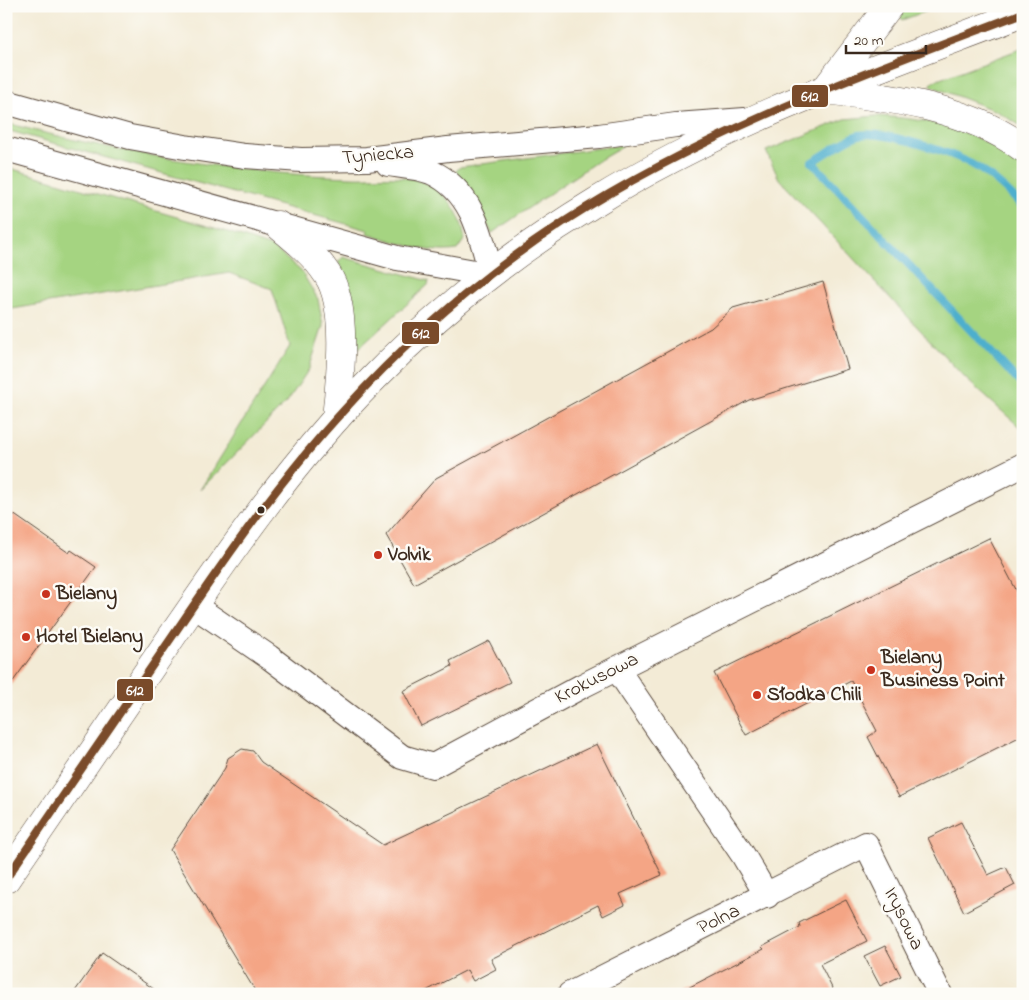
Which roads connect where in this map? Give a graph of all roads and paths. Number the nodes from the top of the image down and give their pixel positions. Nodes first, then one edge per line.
1 (889, 6) edge
2 (1023, 13) edge
3 (825, 90) junction
4 (6, 102) edge
5 (754, 120) junction
6 (6, 148) edge
7 (1023, 148) edge
8 (367, 160) junction
9 (278, 225) junction
10 (491, 275) junction
11 (336, 418) junction
12 (1023, 465) edge
13 (194, 605) junction
14 (617, 669) junction
15 (866, 844) joint
16 (6, 879) edge
17 (767, 896) junction
18 (570, 994) edge
19 (940, 994) edge

1 - 3 main road
2 - 3 main road
3 - 5 main road
3 - 7 main road
4 - 8 street, Tyniecka
5 - 8 street, Tyniecka
5 - 10 main road
6 - 9 street
8 - 10 street
9 - 10 street
9 - 11 main road
10 - 11 main road
11 - 13 main road
12 - 14 street, Krokusowa
13 - 14 street, Krokusowa
13 - 16 main road
14 - 17 street
15 - 17 street, Polna
15 - 19 street, Irysowa
17 - 18 street, Polna

